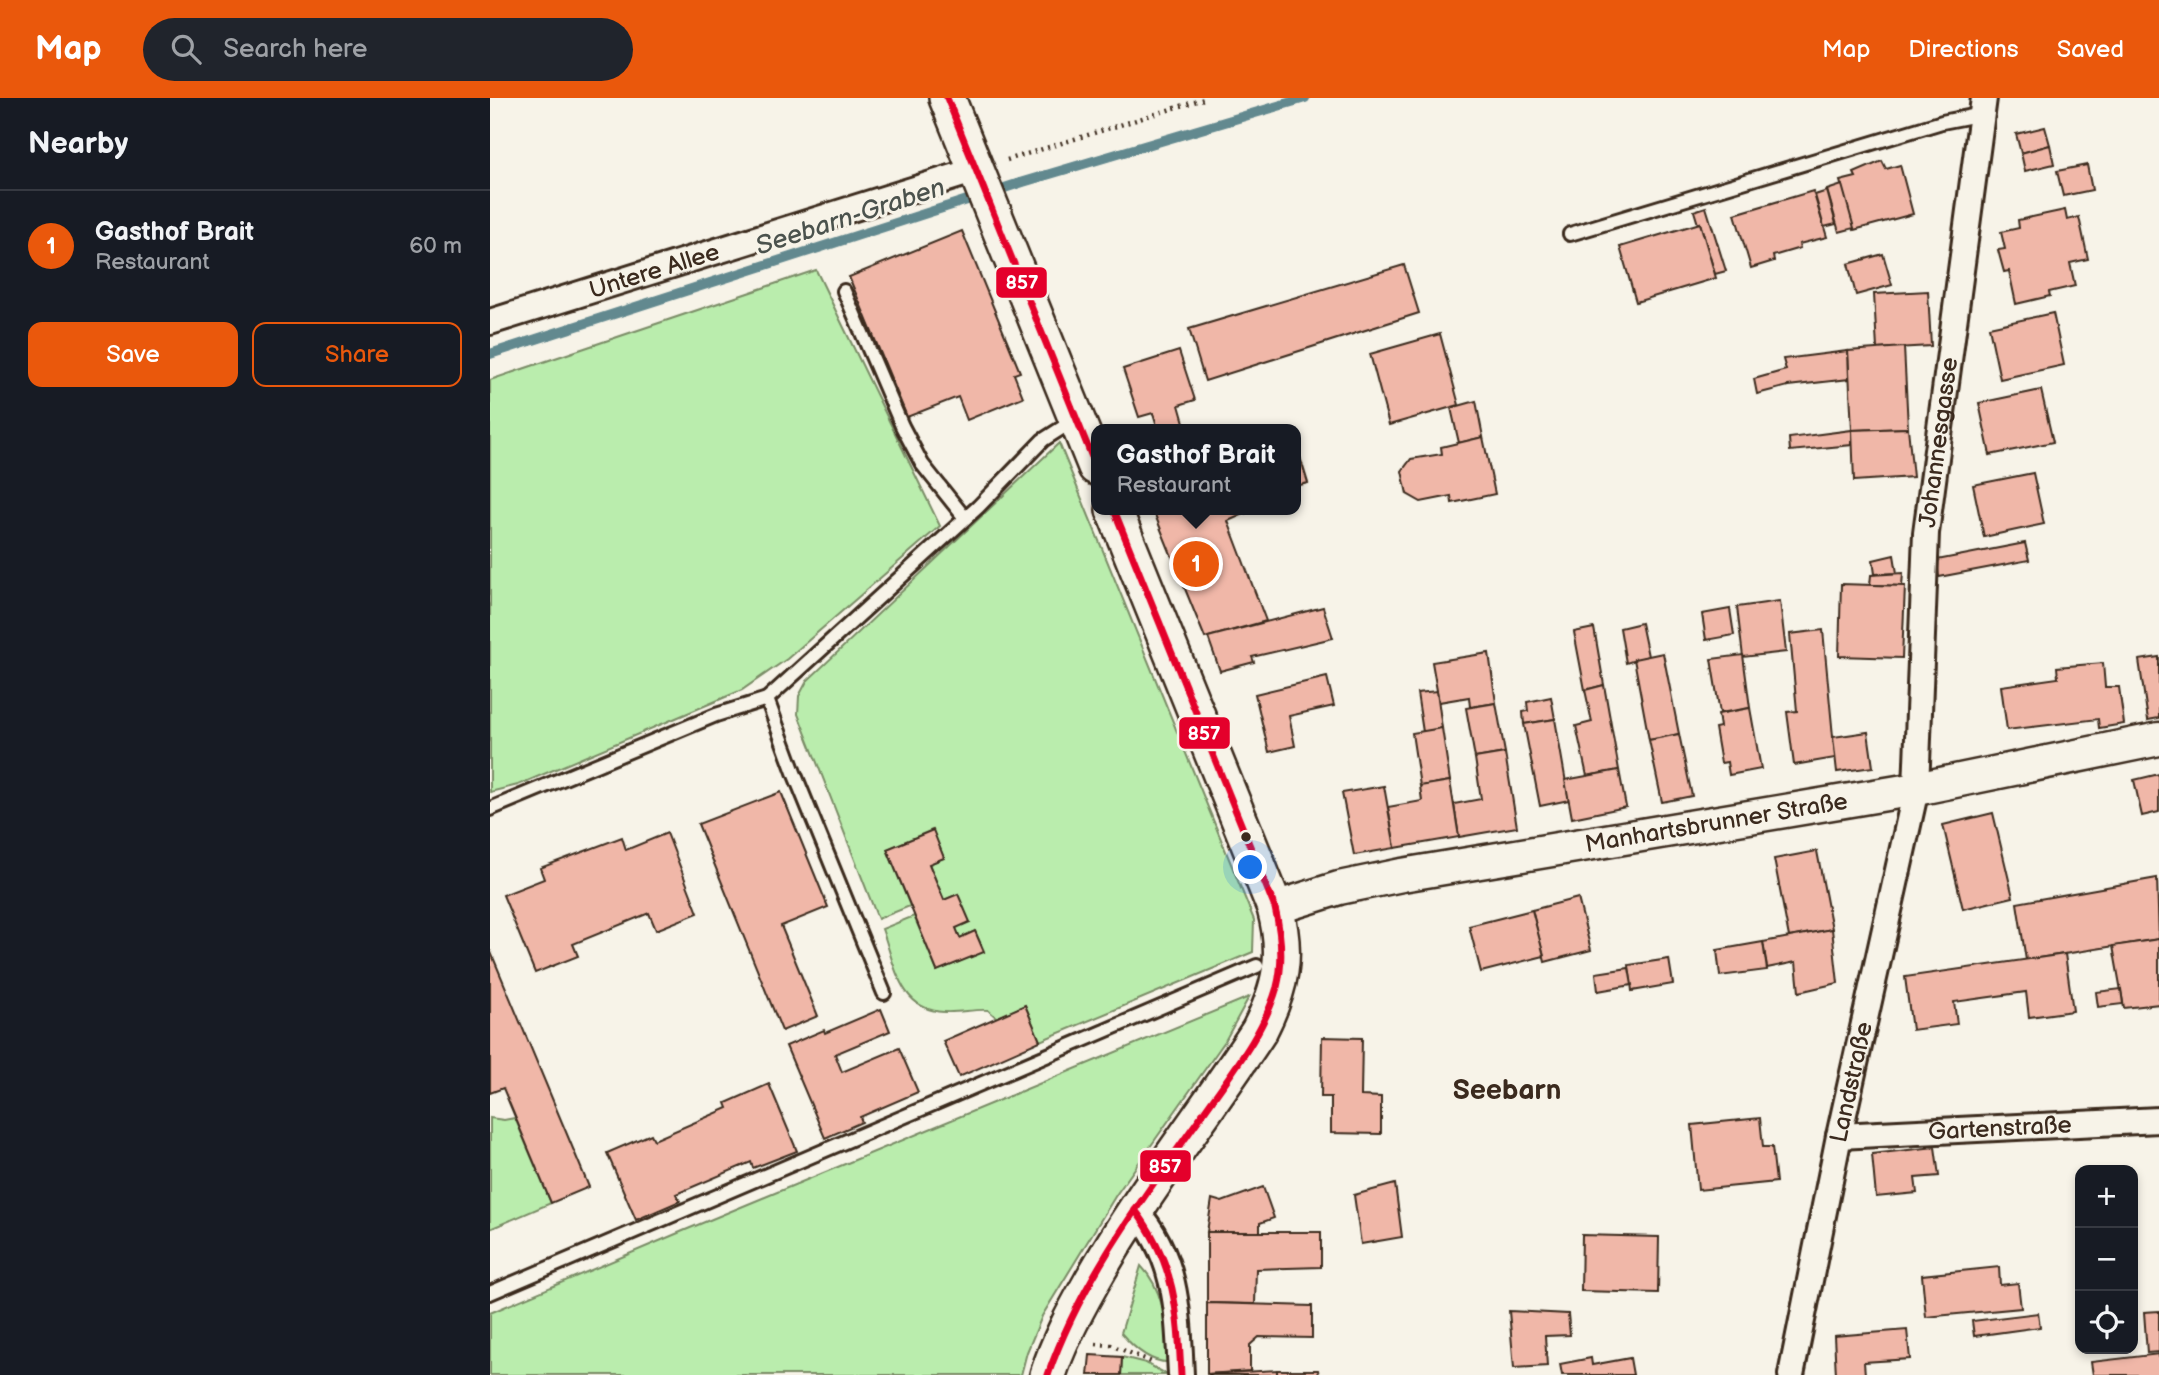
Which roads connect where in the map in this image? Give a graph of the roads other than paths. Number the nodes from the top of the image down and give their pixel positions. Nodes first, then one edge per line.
1 (947, 98) edge
2 (1984, 106) edge
3 (983, 188) junction
4 (1570, 234) dead end
5 (845, 291) dead end
6 (490, 321) edge
7 (1076, 419) junction
8 (1091, 455) edge
9 (1116, 515) edge
10 (965, 518) junction
11 (767, 699) junction
12 (2159, 739) edge
13 (1916, 789) junction
14 (490, 810) edge
15 (1275, 908) junction
16 (1257, 966) dead end
17 (884, 993) dead end
18 (2159, 1120) edge
19 (1839, 1136) junction
20 (1135, 1210) junction
21 (490, 1293) edge
22 (1048, 1375) edge
23 (1181, 1375) edge
24 (1791, 1375) edge

1 - 3 main road
2 - 4 lane
2 - 13 street, Johannesgasse
3 - 6 street, Untere Allee
3 - 7 main road
5 - 10 lane
7 - 8 main road
7 - 10 lane
9 - 15 main road
10 - 11 lane
11 - 14 lane
11 - 17 lane
12 - 13 street, Manhartsbrunner Straße
13 - 15 street, Manhartsbrunner Straße
13 - 19 street, Landstraße
15 - 20 main road
16 - 21 lane
18 - 19 street, Gartenstraße
19 - 24 street, Landstraße
20 - 22 main road
20 - 23 street

